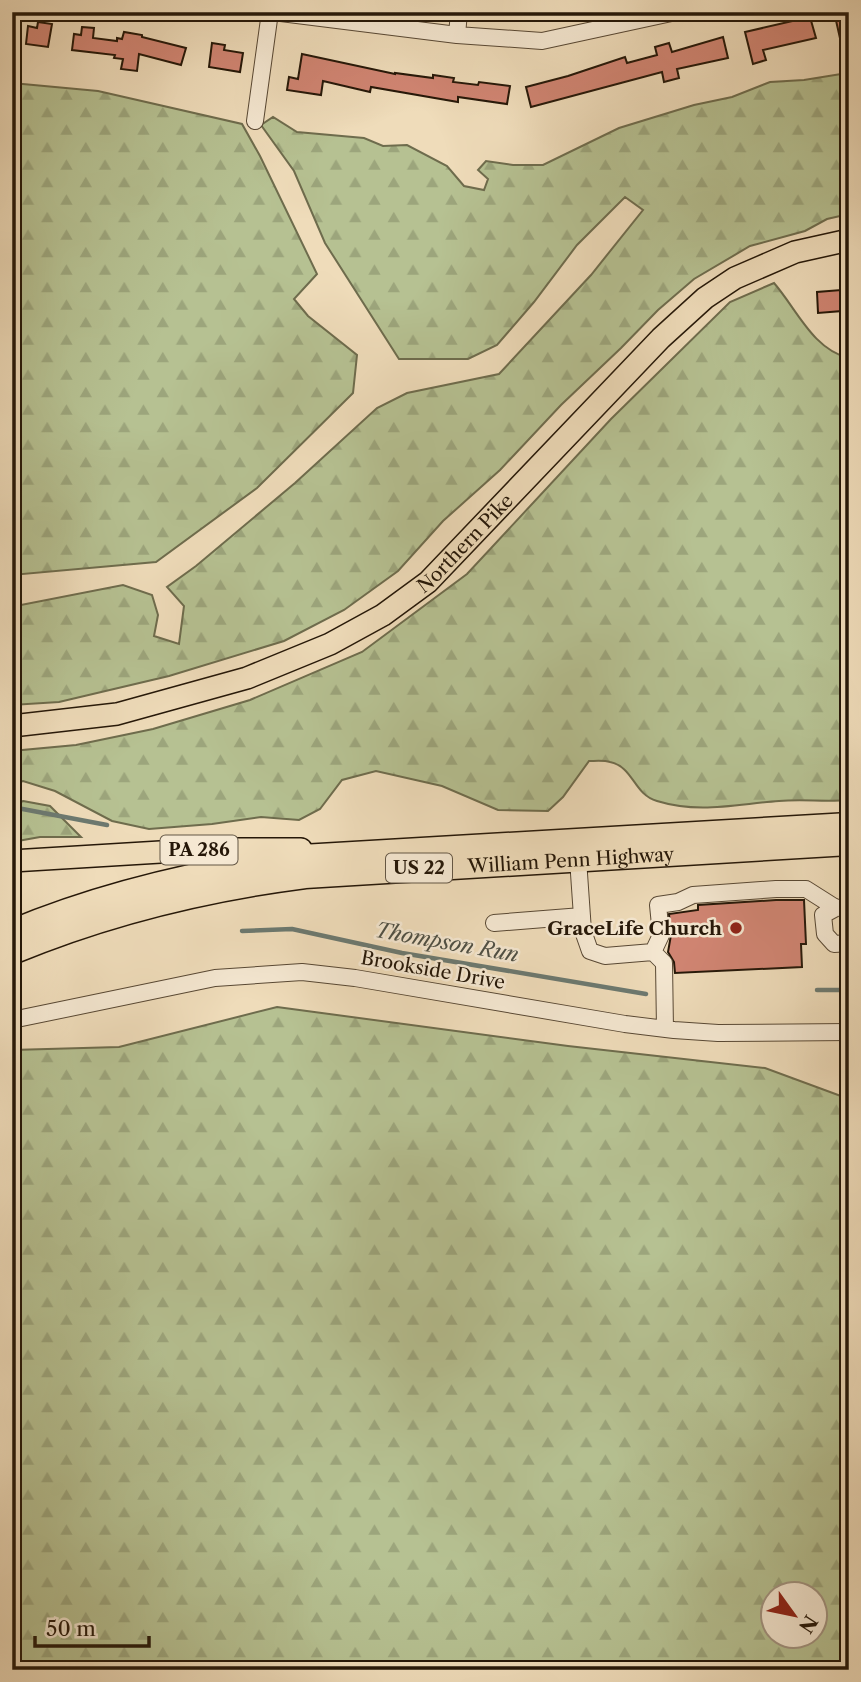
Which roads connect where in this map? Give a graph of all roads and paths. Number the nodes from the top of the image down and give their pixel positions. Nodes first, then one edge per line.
1 (272, 12) edge
2 (459, 12) edge
3 (676, 12) edge
4 (457, 35) junction
5 (255, 121) dead end
6 (849, 240) edge
7 (12, 726) edge
8 (849, 825) edge
9 (849, 844) edge
10 (387, 851) junction
11 (578, 859) junction
12 (12, 861) edge
13 (843, 907) edge
14 (582, 916) junction
15 (494, 923) dead end
16 (849, 943) edge
17 (17, 946) edge
18 (653, 952) junction
19 (12, 1020) edge
20 (665, 1029) junction
21 (849, 1032) edge

1 - 4 street
1 - 5 street
2 - 4 street
3 - 4 street
6 - 7 main road, Northern Pike
8 - 10 highway, William Penn Highway / US 22
9 - 11 highway, William Penn Highway / US 22
10 - 12 main road, PA 286
10 - 17 highway, William Penn Highway / US 22
11 - 14 street
11 - 17 highway, William Penn Highway / US 22
13 - 16 street
13 - 18 street
14 - 15 street
14 - 18 street
18 - 20 street
19 - 20 street, Brookside Drive
20 - 21 street, Brookside Drive

